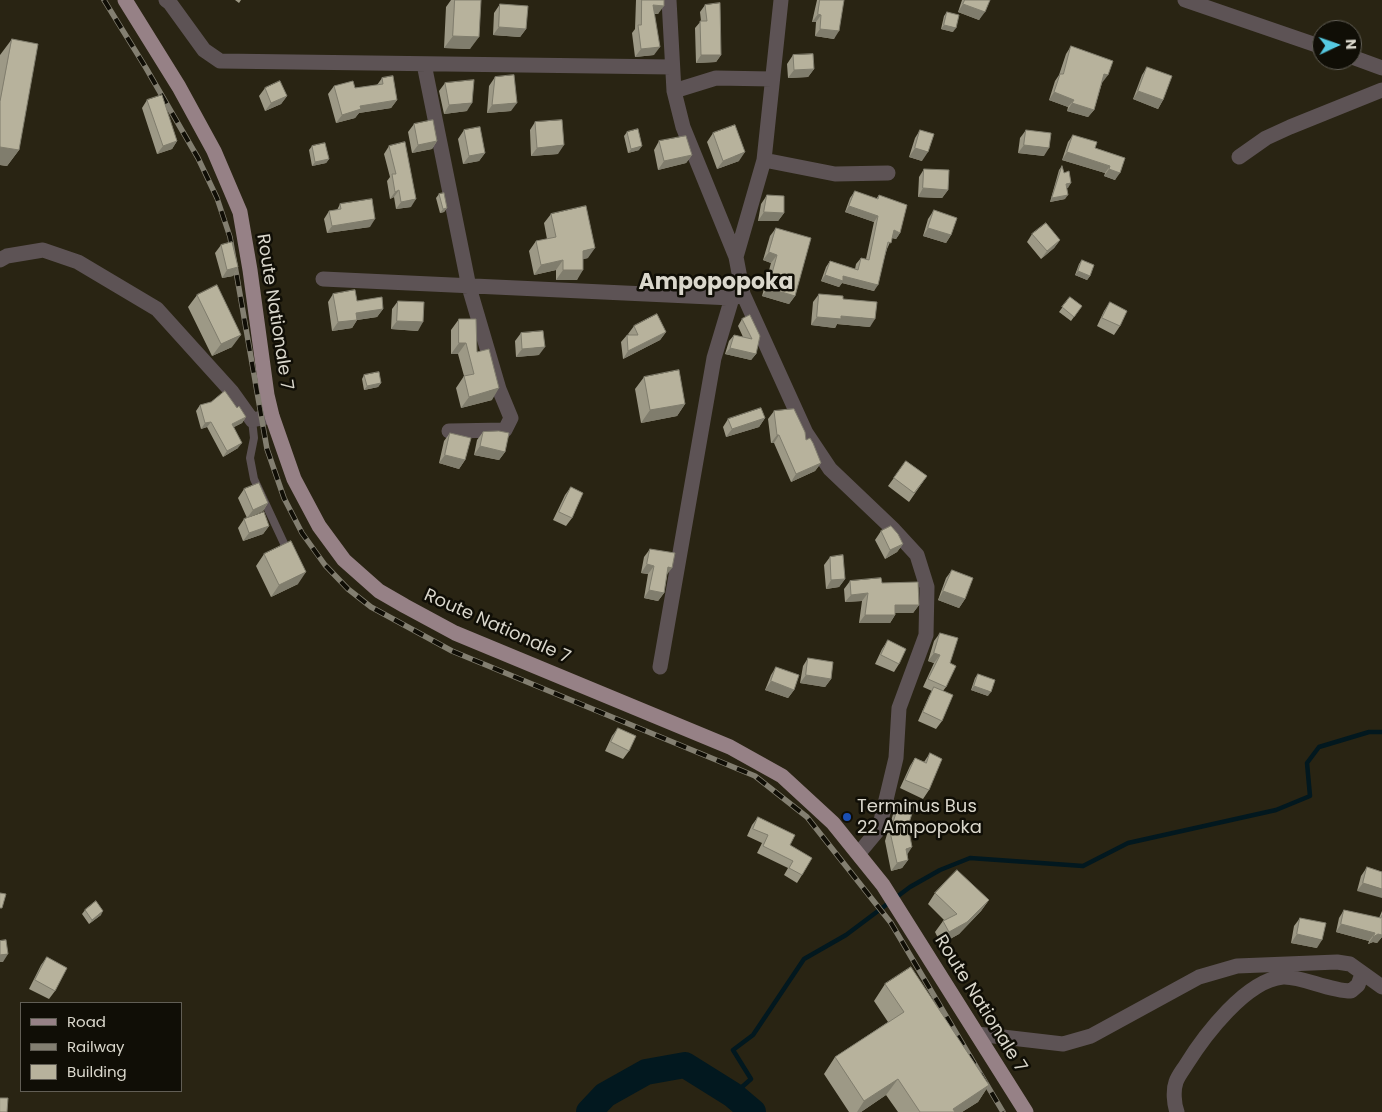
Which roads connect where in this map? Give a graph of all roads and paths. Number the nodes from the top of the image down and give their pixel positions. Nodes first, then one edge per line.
1 (125, 0) edge
2 (166, 0) edge
3 (669, 0) edge
4 (781, 0) edge
5 (1185, 0) edge
6 (1312, 44) edge
7 (1362, 61) edge
8 (424, 64) junction
9 (672, 68) junction
10 (1382, 68) edge
11 (772, 79) junction
12 (1382, 90) edge
13 (674, 91) junction
14 (1239, 156) dead end
15 (764, 160) junction
16 (888, 173) dead end
17 (736, 257) junction
18 (0, 260) edge
19 (323, 279) dead end
20 (469, 287) junction
21 (738, 296) junction
22 (272, 416) junction
23 (252, 420) junction
24 (449, 430) dead end
25 (293, 562) edge
26 (660, 667) dead end
27 (859, 853) junction
28 (1362, 974) junction
29 (1382, 987) edge
30 (977, 1034) junction
31 (1026, 1112) edge
32 (1176, 1112) edge

1 - 22 main road, Route Nationale 7
2 - 8 street
3 - 9 street
4 - 11 street
5 - 6 street
7 - 10 street
8 - 9 street
8 - 20 street
9 - 13 street
11 - 13 street
11 - 15 street
12 - 14 street
13 - 17 street
15 - 16 street
15 - 17 street
17 - 21 street
18 - 23 street
19 - 20 street
20 - 21 street
20 - 24 street
21 - 26 street
21 - 27 street
22 - 23 street
22 - 27 main road, Route Nationale 7
23 - 25 lane
27 - 30 main road, Route Nationale 7
28 - 29 street
28 - 30 street
28 - 32 street
30 - 31 main road, Route Nationale 7

